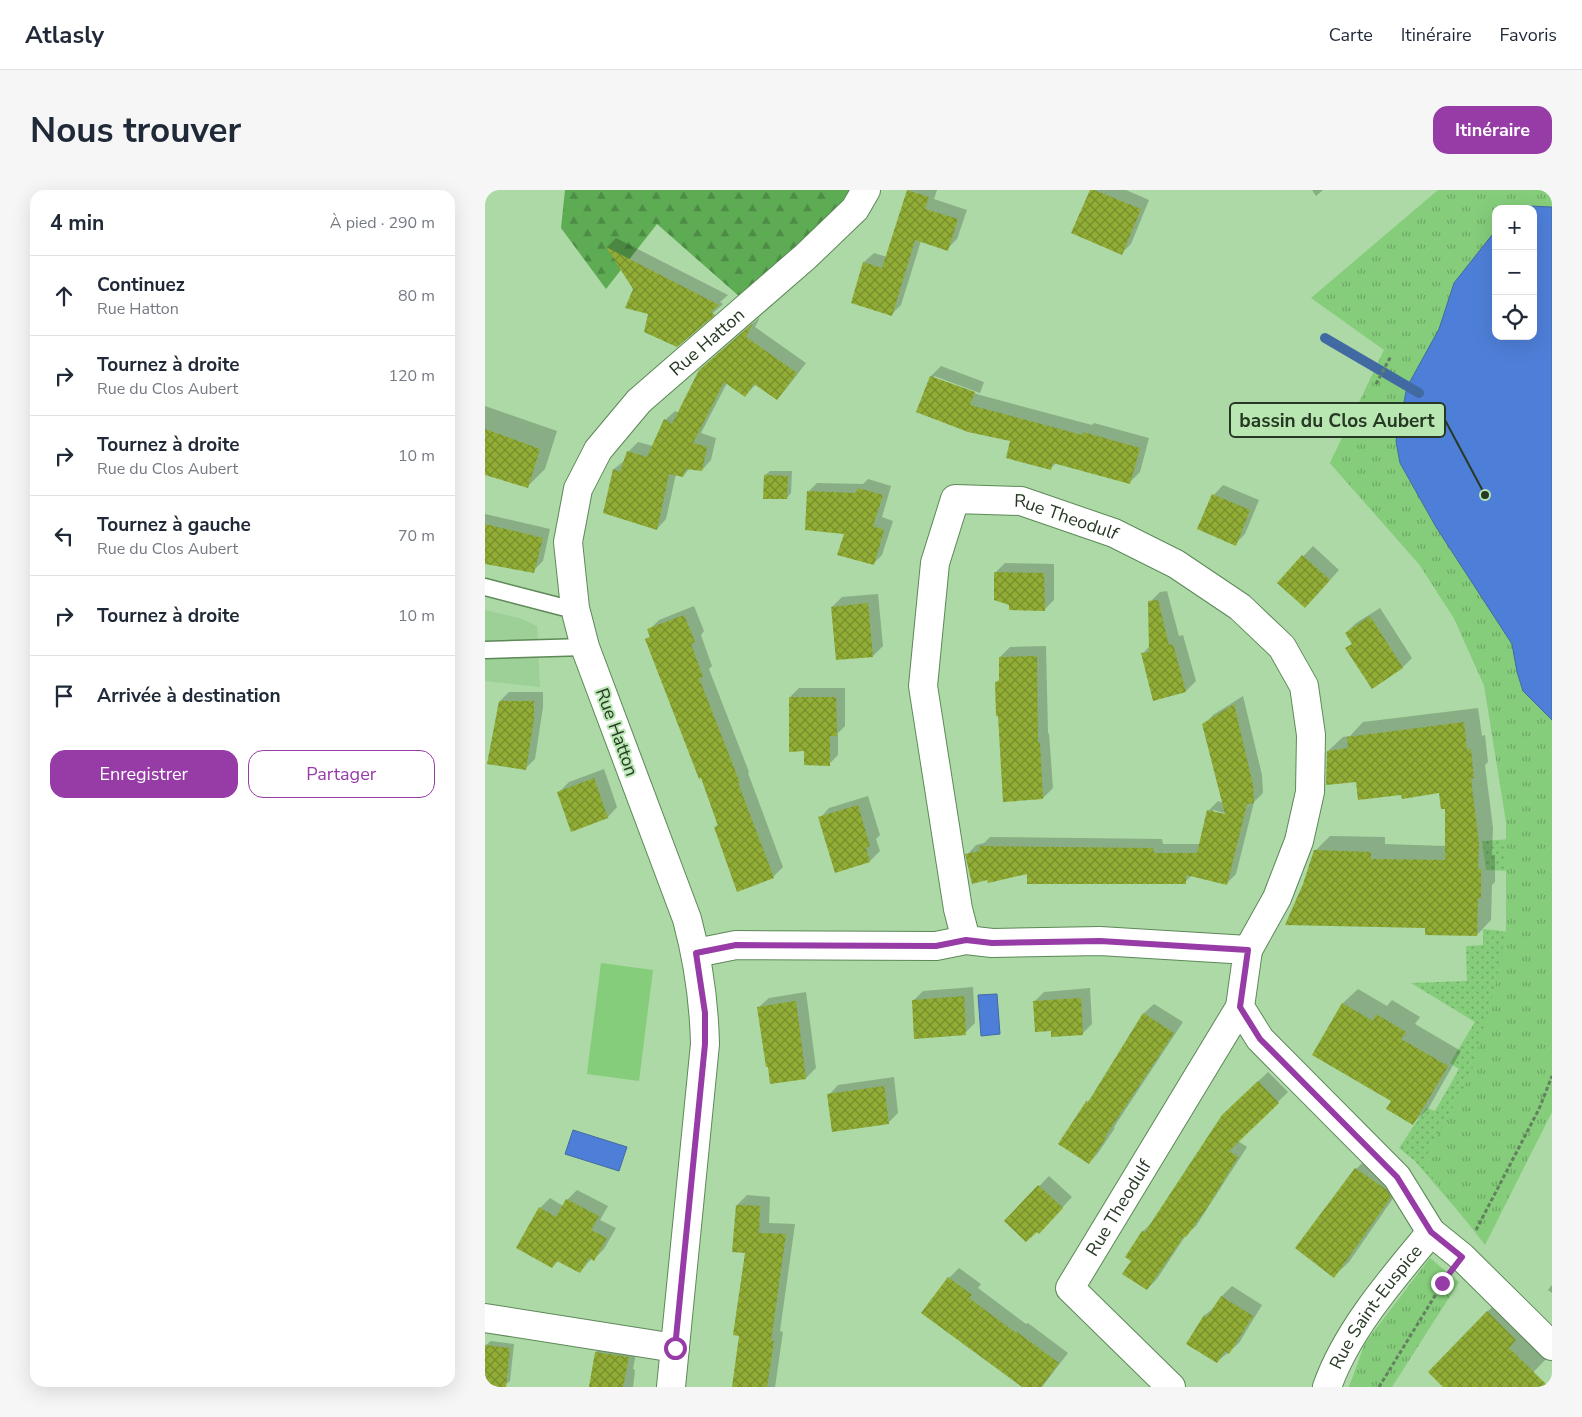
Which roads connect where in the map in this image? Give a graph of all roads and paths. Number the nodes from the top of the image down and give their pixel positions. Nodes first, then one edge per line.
1 (866, 190) edge
2 (1391, 356) dead end
3 (1376, 384) dead end
4 (485, 586) edge
5 (575, 608) junction
6 (585, 647) junction
7 (485, 650) edge
8 (966, 940) junction
9 (1251, 944) junction
10 (696, 953) junction
11 (1240, 1007) junction
12 (1552, 1076) edge
13 (1431, 1232) junction
14 (1462, 1257) junction
15 (485, 1318) edge
16 (1552, 1346) edge
17 (675, 1348) junction
18 (671, 1387) edge
19 (1171, 1387) edge
20 (1327, 1387) edge
21 (1379, 1387) edge

1 - 5 street, Rue Hatton
2 - 3 path
4 - 5 lane
5 - 6 street, Rue Hatton
6 - 7 lane
6 - 10 street, Rue Hatton
8 - 9 street
8 - 9 street, Rue Theodulf
8 - 10 street
9 - 11 street
10 - 17 street, Rue Hatton
11 - 13 street
11 - 19 street, Rue Theodulf
12 - 14 path
13 - 14 street
13 - 20 street, Rue Saint-Euspice
14 - 16 street
14 - 21 path
15 - 17 street
17 - 18 street, Rue Hatton

